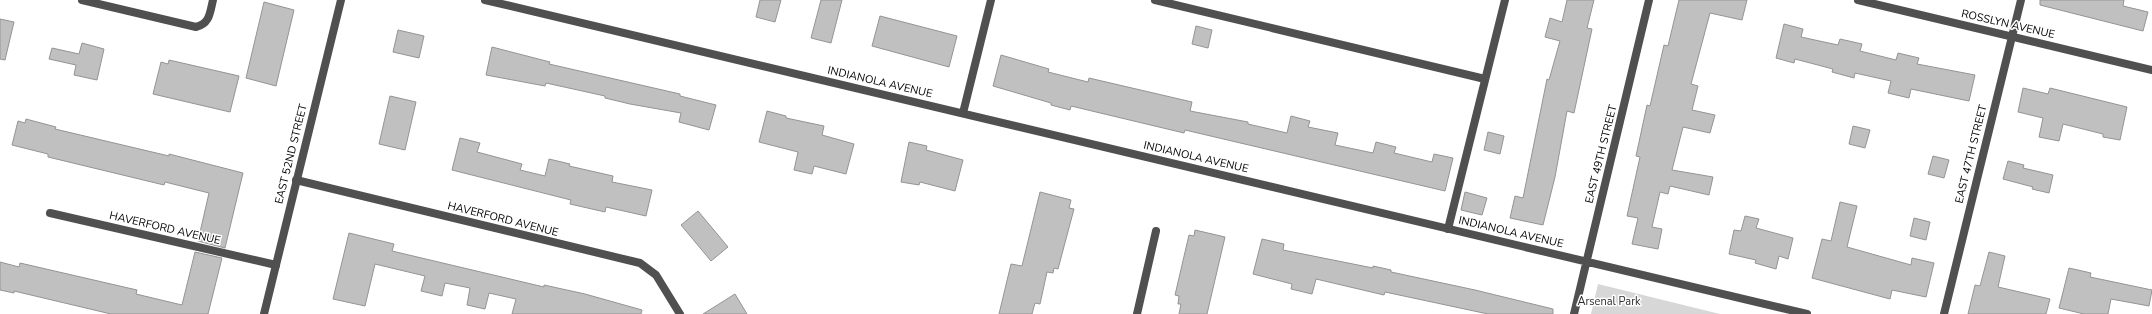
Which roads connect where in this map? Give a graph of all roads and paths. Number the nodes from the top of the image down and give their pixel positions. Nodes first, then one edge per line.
1 (83, 0) edge
2 (213, 0) edge
3 (339, 0) edge
4 (485, 0) edge
5 (991, 0) edge
6 (1155, 0) edge
7 (1505, 0) edge
8 (1650, 0) edge
9 (1858, 0) edge
10 (2021, 0) edge
11 (2012, 37) junction
12 (2152, 70) edge
13 (1485, 79) junction
14 (963, 113) junction
15 (296, 180) junction
16 (50, 213) dead end
17 (1448, 229) junction
18 (1156, 232) dead end
19 (1586, 262) junction
20 (276, 265) junction
21 (264, 314) edge
22 (680, 314) edge
23 (1137, 314) edge
24 (1574, 314) edge
25 (1807, 314) edge
26 (1944, 314) edge

1 - 2 street
3 - 15 street, EAST 52ND STREET
4 - 14 street, INDIANOLA AVENUE
5 - 14 street
6 - 13 street
7 - 13 street
8 - 19 street, EAST 49TH STREET
9 - 11 street, ROSSLYN AVENUE
10 - 11 street, EAST 47TH STREET
11 - 12 street, ROSSLYN AVENUE
11 - 26 street, EAST 47TH STREET
13 - 17 street
14 - 17 street, INDIANOLA AVENUE
15 - 20 street, EAST 52ND STREET
15 - 22 street, HAVERFORD AVENUE
16 - 20 street, HAVERFORD AVENUE
17 - 19 street, INDIANOLA AVENUE
18 - 23 street
19 - 24 street, EAST 49TH STREET
19 - 25 street, INDIANOLA AVENUE
20 - 21 street, EAST 52ND STREET

